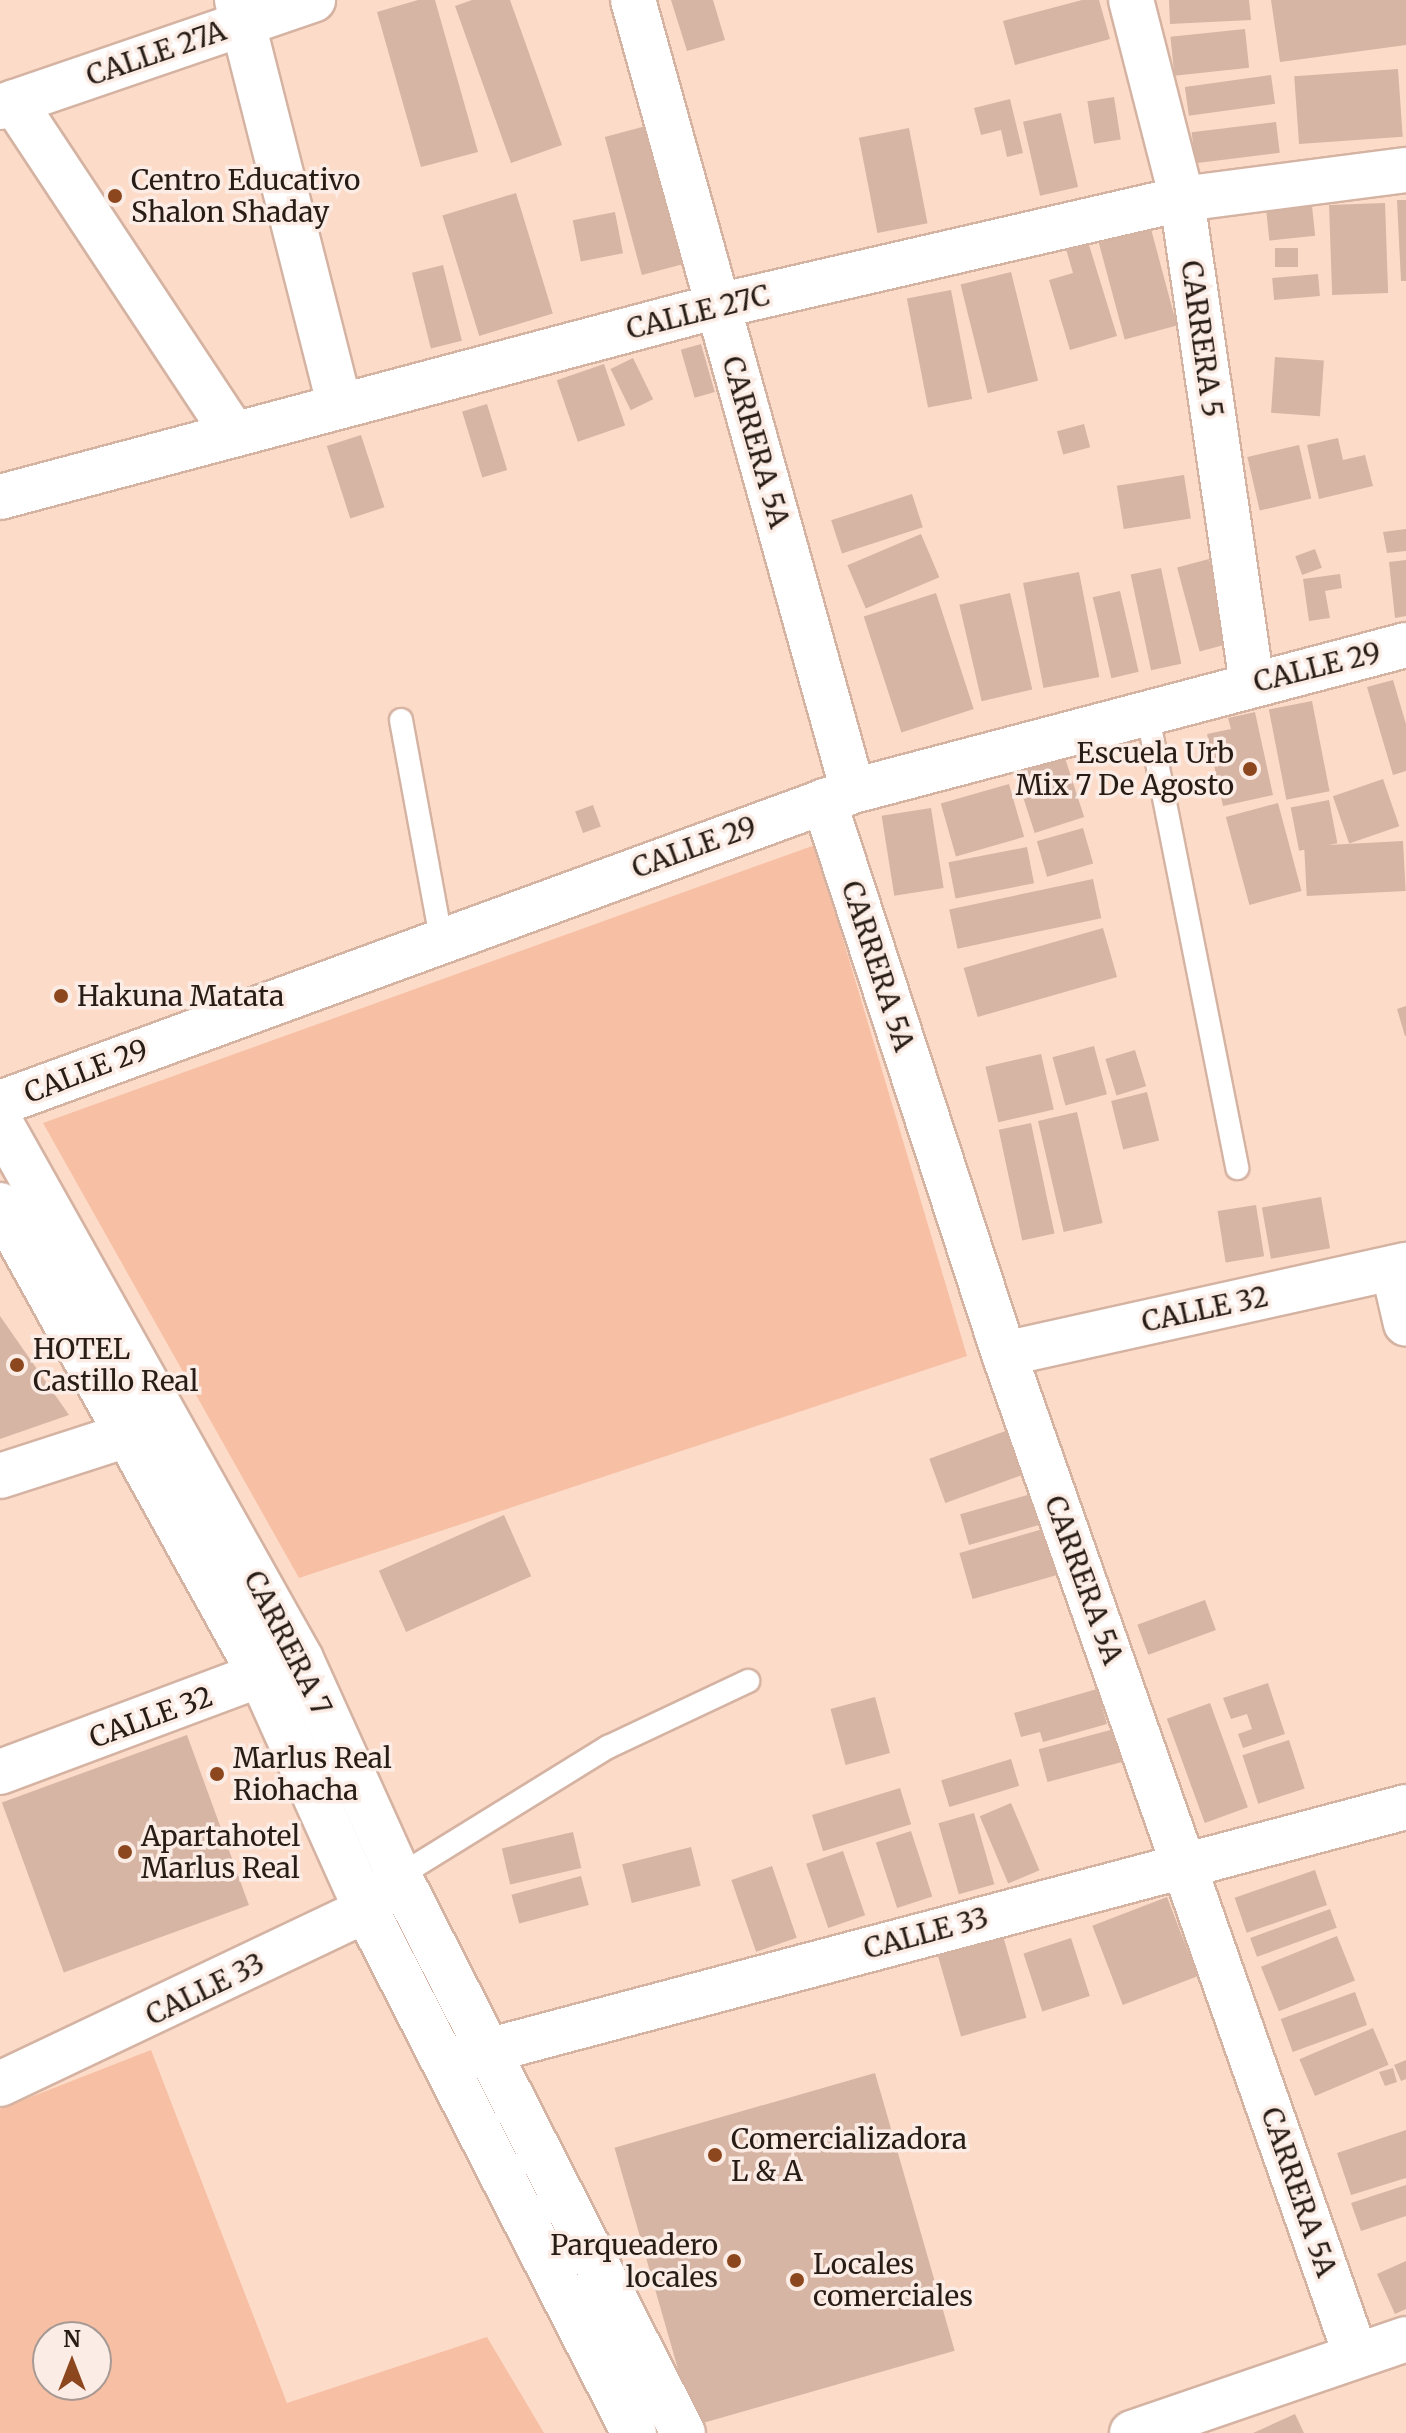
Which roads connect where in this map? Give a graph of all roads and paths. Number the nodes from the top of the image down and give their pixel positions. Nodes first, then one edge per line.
1 (313, 0) edge
2 (633, 0) edge
3 (1131, 0) edge
4 (240, 11) edge
5 (7, 104) edge
6 (1406, 170) edge
7 (1182, 199) junction
8 (718, 306) junction
9 (339, 404) junction
10 (233, 433) junction
11 (0, 497) edge
12 (1406, 645) edge
13 (1252, 683) junction
14 (1147, 712) junction
15 (401, 720) dead end
16 (838, 796) junction
17 (441, 938) junction
18 (0, 1103) edge
19 (0, 1122) edge
20 (1237, 1168) dead end
21 (0, 1205) edge
22 (1399, 1267) edge
23 (1406, 1324) edge
24 (1004, 1354) junction
25 (124, 1436) junction
26 (0, 1476) edge
27 (301, 1659) junction
28 (261, 1676) junction
29 (748, 1681) dead end
30 (0, 1772) edge
31 (1406, 1807) edge
32 (1185, 1865) junction
33 (399, 1876) junction
34 (366, 1910) junction
35 (467, 2056) junction
36 (0, 2084) edge
37 (1406, 2339) edge
38 (1356, 2356) junction
39 (634, 2433) edge
40 (683, 2433) edge
41 (1132, 2433) edge

1 - 4 street, CALLE 27A
2 - 8 street, CARRERA 5A
3 - 7 street, CARRERA 5
4 - 5 street, CALLE 27A
4 - 9 street
5 - 10 street
6 - 7 street, CALLE 27C
7 - 8 street, CALLE 27C
7 - 13 street, CARRERA 5
8 - 9 street, CALLE 27C
8 - 16 street, CARRERA 5A
9 - 10 street, CALLE 27C
10 - 11 street, CALLE 27C
12 - 13 street, CALLE 29
13 - 14 street, CALLE 29
14 - 16 street, CALLE 29
14 - 20 lane
15 - 17 lane
16 - 17 street, CALLE 29
16 - 24 street, CARRERA 5A
17 - 18 street, CALLE 29
19 - 27 street, CARRERA 7
21 - 25 street, CARRERA 7
22 - 23 street
22 - 24 street, CALLE 32
24 - 32 street, CARRERA 5A
25 - 26 street
25 - 28 street, CARRERA 7
27 - 28 street, CALLE 32
27 - 33 street, CARRERA 7
28 - 30 street, CALLE 32
28 - 34 street, CARRERA 7
29 - 33 lane
31 - 32 street, CALLE 33
32 - 35 street, CALLE 33
32 - 38 street, CARRERA 5A
33 - 34 street, CALLE 33
33 - 35 street, CARRERA 7
34 - 35 street, CARRERA 7
34 - 36 street, CALLE 33
35 - 39 street, CARRERA 7
35 - 40 street, CARRERA 7
37 - 38 street
38 - 41 street

